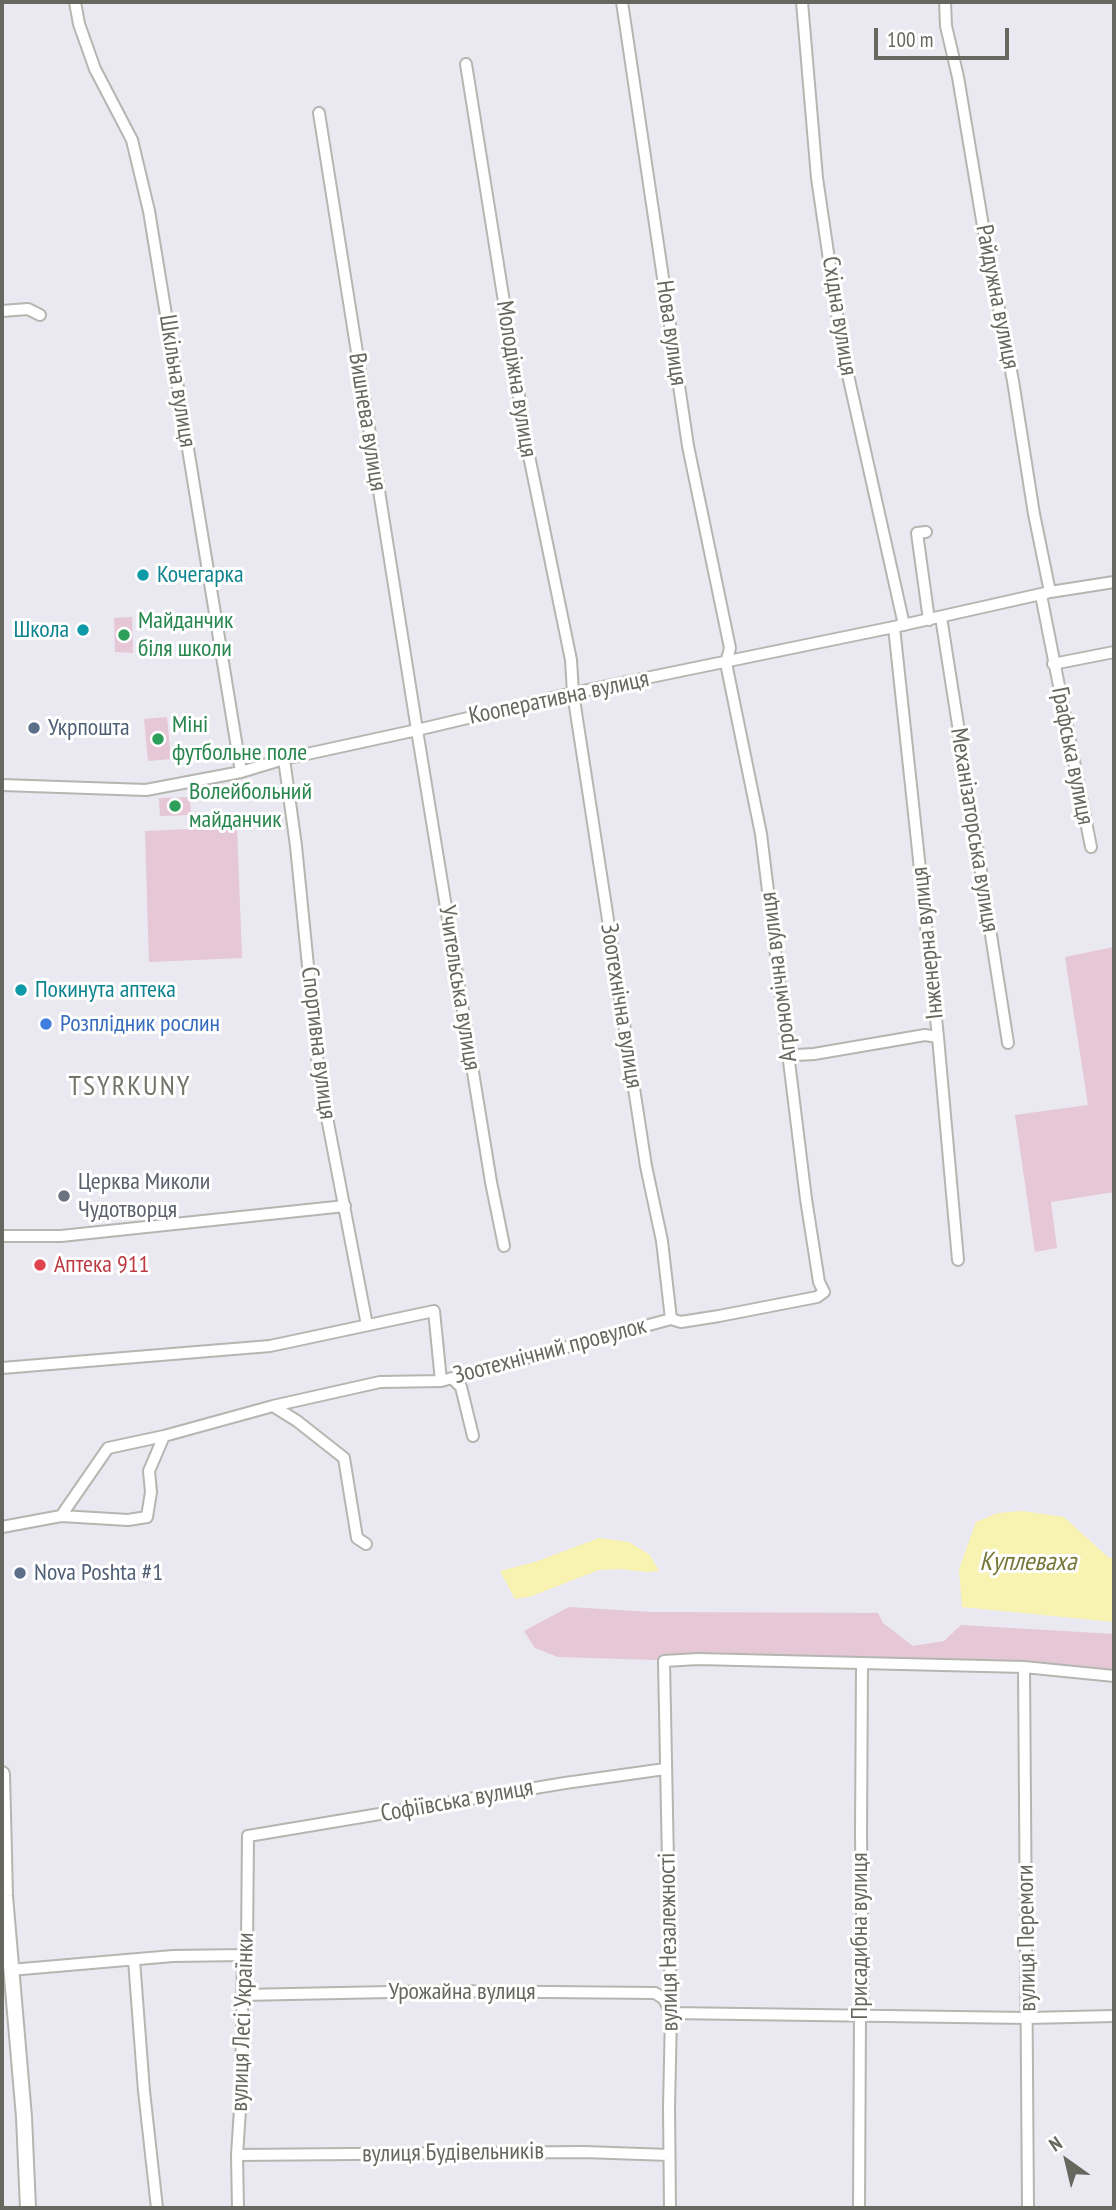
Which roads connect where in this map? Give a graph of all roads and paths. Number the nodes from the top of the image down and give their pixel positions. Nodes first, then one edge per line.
1 (75, 2) edge
2 (622, 2) edge
3 (802, 2) edge
4 (945, 2) edge
5 (466, 64) dead end
6 (320, 113) dead end
7 (2, 311) edge
8 (40, 315) dead end
9 (926, 532) dead end
10 (1114, 582) edge
11 (1046, 594) junction
12 (935, 618) junction
13 (899, 626) junction
14 (1114, 652) edge
15 (726, 663) junction
16 (1054, 664) junction
17 (573, 693) junction
18 (417, 730) junction
19 (284, 759) junction
20 (241, 772) junction
21 (2, 785) edge
22 (1090, 848) dead end
23 (938, 1037) junction
24 (1008, 1043) dead end
25 (788, 1051) junction
26 (345, 1206) junction
27 (2, 1236) edge
28 (504, 1246) dead end
29 (958, 1260) dead end
30 (824, 1292) joint
31 (671, 1319) junction
32 (367, 1325) junction
33 (2, 1368) edge
34 (446, 1379) junction
35 (273, 1406) junction
36 (164, 1436) junction
37 (473, 1436) dead end
38 (61, 1516) junction
39 (2, 1527) edge
40 (366, 1544) dead end
41 (862, 1664) junction
42 (1024, 1667) junction
43 (1114, 1676) edge
44 (666, 1769) junction
45 (2, 1774) edge
46 (248, 1836) joint
47 (4, 1897) edge
48 (243, 1955) junction
49 (134, 1960) junction
50 (10, 1970) junction
51 (242, 1995) junction
52 (671, 2013) junction
53 (860, 2015) junction
54 (1114, 2016) edge
55 (1028, 2018) junction
56 (237, 2155) junction
57 (669, 2155) junction
58 (28, 2208) edge
59 (157, 2208) edge
60 (238, 2208) edge
61 (670, 2208) edge
62 (859, 2208) edge
63 (1028, 2208) edge

1 - 20 street, Шкільна вулиця
2 - 15 street, Нова вулиця
3 - 13 street, Східна вулиця
4 - 11 street, Райдужна вулиця
5 - 17 street, Молодіжна вулиця
6 - 18 street, Вишнева вулиця
7 - 8 street
9 - 12 street, Механізаторська вулиця
10 - 11 street, Кооперативна вулиця
11 - 12 street, Кооперативна вулиця
11 - 16 street, Графська вулиця
12 - 13 street, Кооперативна вулиця
12 - 24 street, Механізаторська вулиця
13 - 15 street, Кооперативна вулиця
13 - 23 street, Інженерна вулиця
14 - 16 street, Графська вулиця
15 - 17 street, Кооперативна вулиця
15 - 25 street, Агрономічна вулиця
16 - 22 street, Графська вулиця
17 - 18 street, Кооперативна вулиця
17 - 31 street, Зоотехнічна вулиця
18 - 19 street, Кооперативна вулиця
18 - 28 street, Учительська вулиця
19 - 20 street, Кооперативна вулиця
19 - 26 street, Спортивна вулиця
20 - 21 street, Кооперативна вулиця
23 - 25 street
23 - 29 street, Інженерна вулиця
25 - 30 street, Агрономічна вулиця
26 - 27 street
26 - 32 street, Спортивна вулиця
30 - 31 street, Зоотехнічний провулок
31 - 34 street, Зоотехнічний провулок
32 - 33 street, Зоотехнічний провулок
32 - 34 street, Зоотехнічний провулок
34 - 35 street
34 - 37 street
35 - 36 street
35 - 40 street
36 - 38 street
36 - 38 street
38 - 39 street
41 - 42 street
41 - 44 street, вулиця Незалежності
41 - 53 street, Присадибна вулиця
42 - 43 street
42 - 55 street, вулиця Перемоги
44 - 46 street, Софіївська вулиця
44 - 52 street, вулиця Незалежності
45 - 47 street
46 - 48 street, вулиця Лесі Українки
47 - 50 street
48 - 49 street
48 - 51 street, вулиця Лесі Українки
49 - 50 street
49 - 59 street
50 - 58 street
51 - 52 street, Урожайна вулиця
51 - 56 street, вулиця Лесі Українки
52 - 53 street
52 - 57 street, вулиця Незалежності
53 - 55 street
53 - 62 street, Присадибна вулиця
54 - 55 street
55 - 63 street, вулиця Перемоги
56 - 57 street, вулиця Будівельників
56 - 60 street, вулиця Лесі Українки
57 - 61 street, вулиця Незалежності

